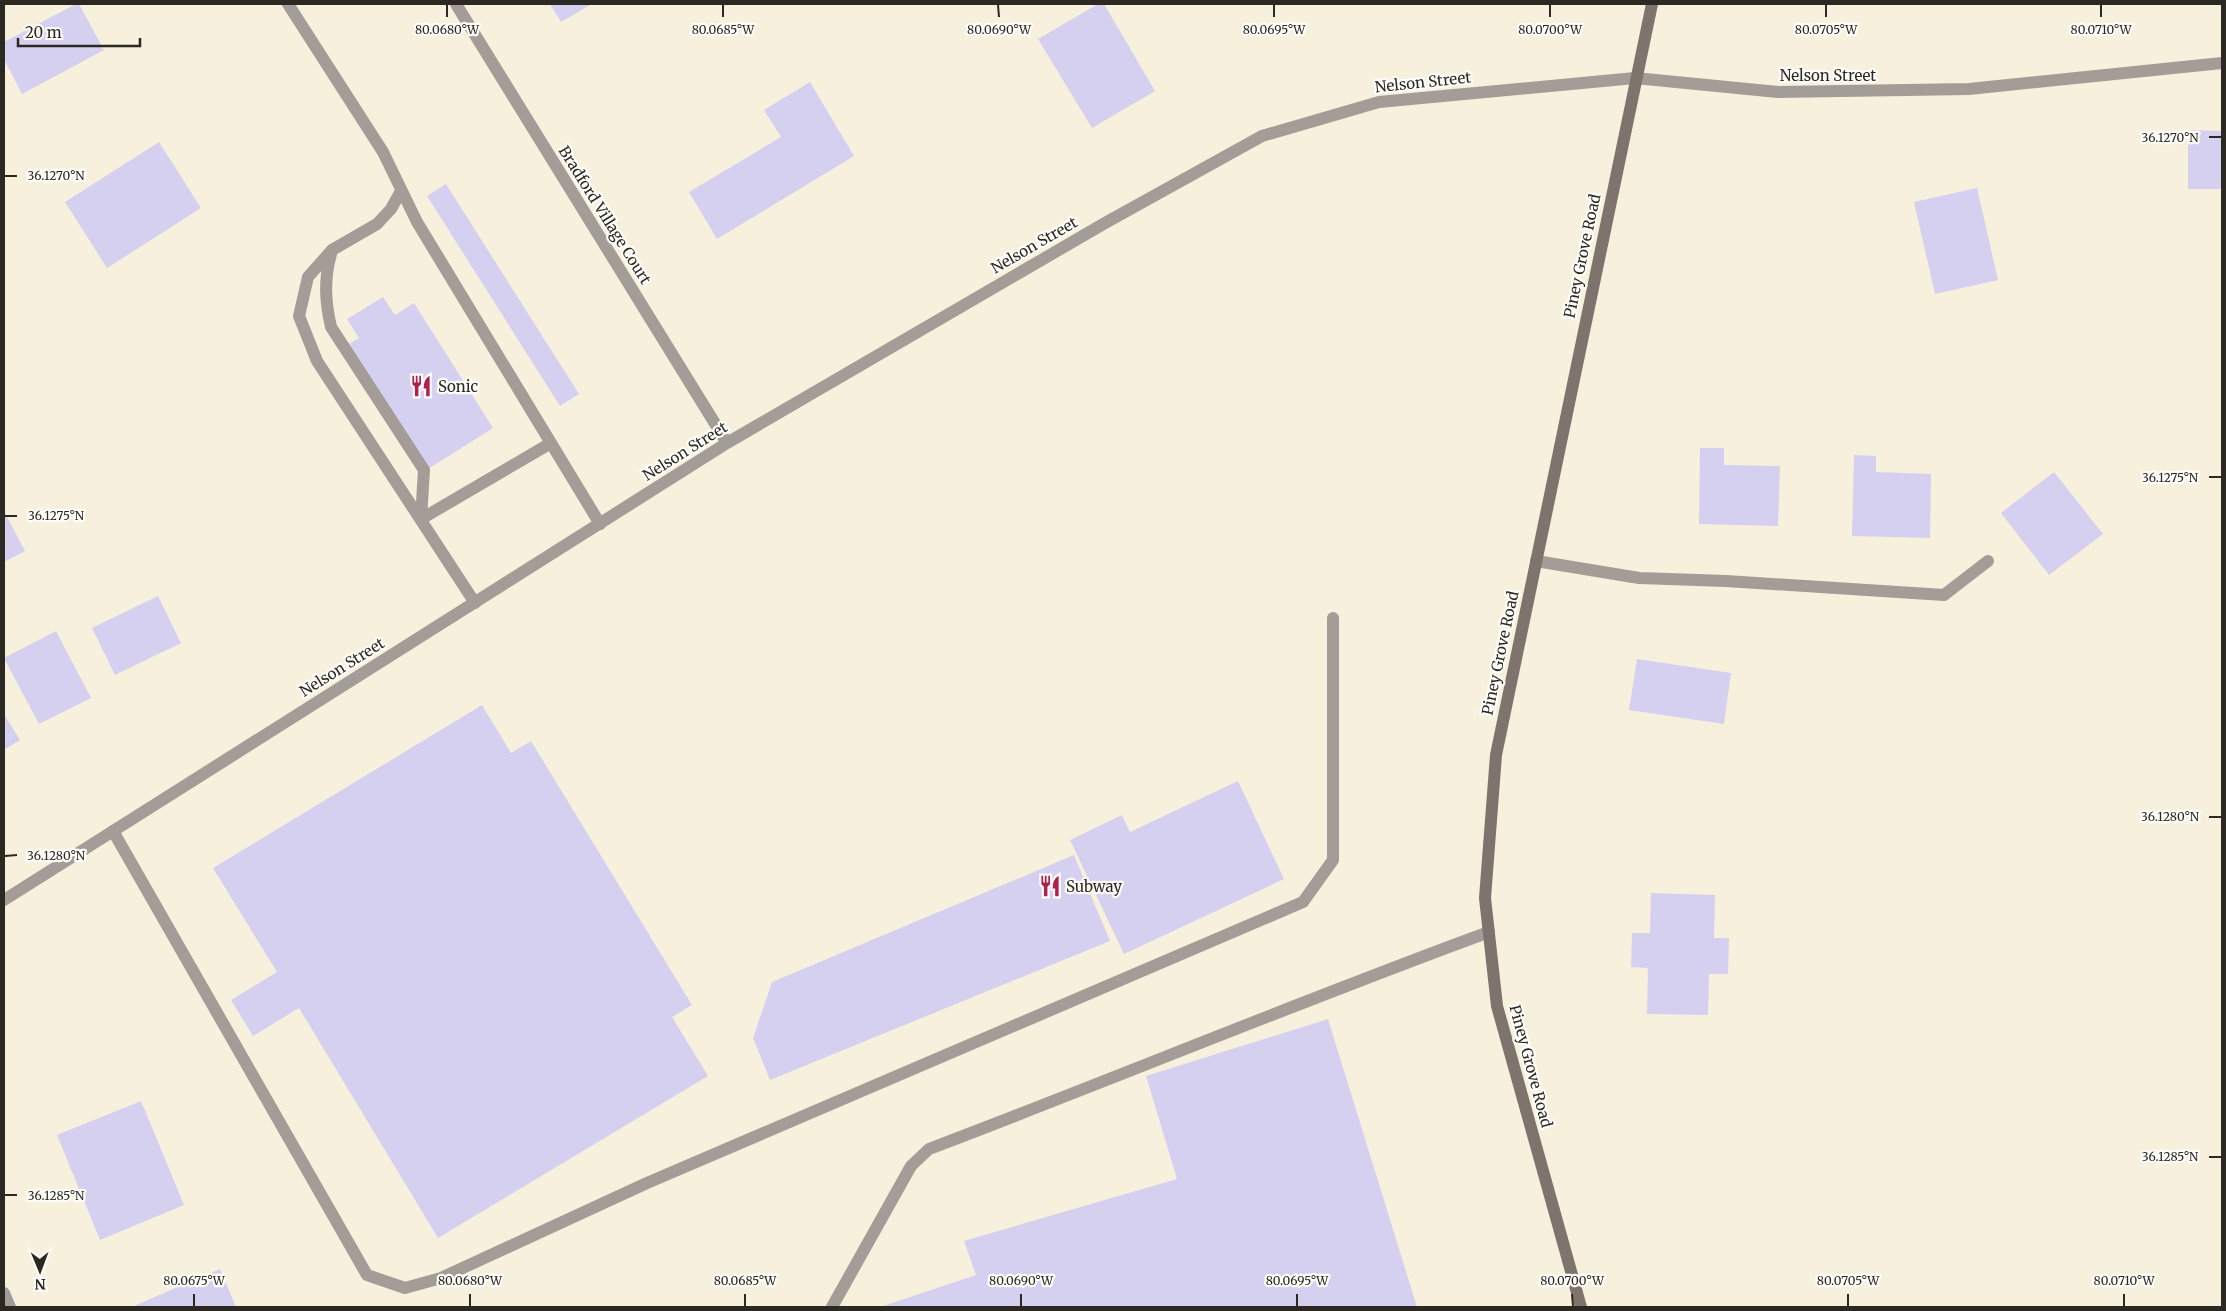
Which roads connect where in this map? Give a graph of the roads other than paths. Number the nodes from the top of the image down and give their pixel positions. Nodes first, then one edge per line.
1 (288, 4) edge
2 (456, 4) edge
3 (1652, 4) edge
4 (2222, 63) edge
5 (1636, 78) junction
6 (401, 191) junction
7 (332, 250) junction
8 (551, 443) junction
9 (727, 443) junction
10 (421, 519) junction
11 (600, 524) junction
12 (1536, 561) junction
13 (1988, 561) dead end
14 (475, 603) junction
15 (1333, 618) dead end
16 (113, 831) junction
17 (4, 900) edge
18 (1489, 932) junction
19 (4, 1293) edge
20 (10, 1307) edge
21 (832, 1307) edge
22 (1581, 1307) edge

1 - 6 street
2 - 9 street, Bradford Village Court
3 - 5 main road, Piney Grove Road
4 - 5 street, Nelson Street
5 - 9 street, Nelson Street
5 - 12 main road, Piney Grove Road
6 - 7 street
6 - 8 street
7 - 10 street
7 - 10 street
8 - 10 street
8 - 11 street
9 - 11 street, Nelson Street
10 - 14 street
11 - 14 street, Nelson Street
12 - 13 street
12 - 18 main road, Piney Grove Road
14 - 16 street, Nelson Street
15 - 16 street
16 - 17 street, Nelson Street
18 - 21 street
18 - 22 main road, Piney Grove Road
19 - 20 street

